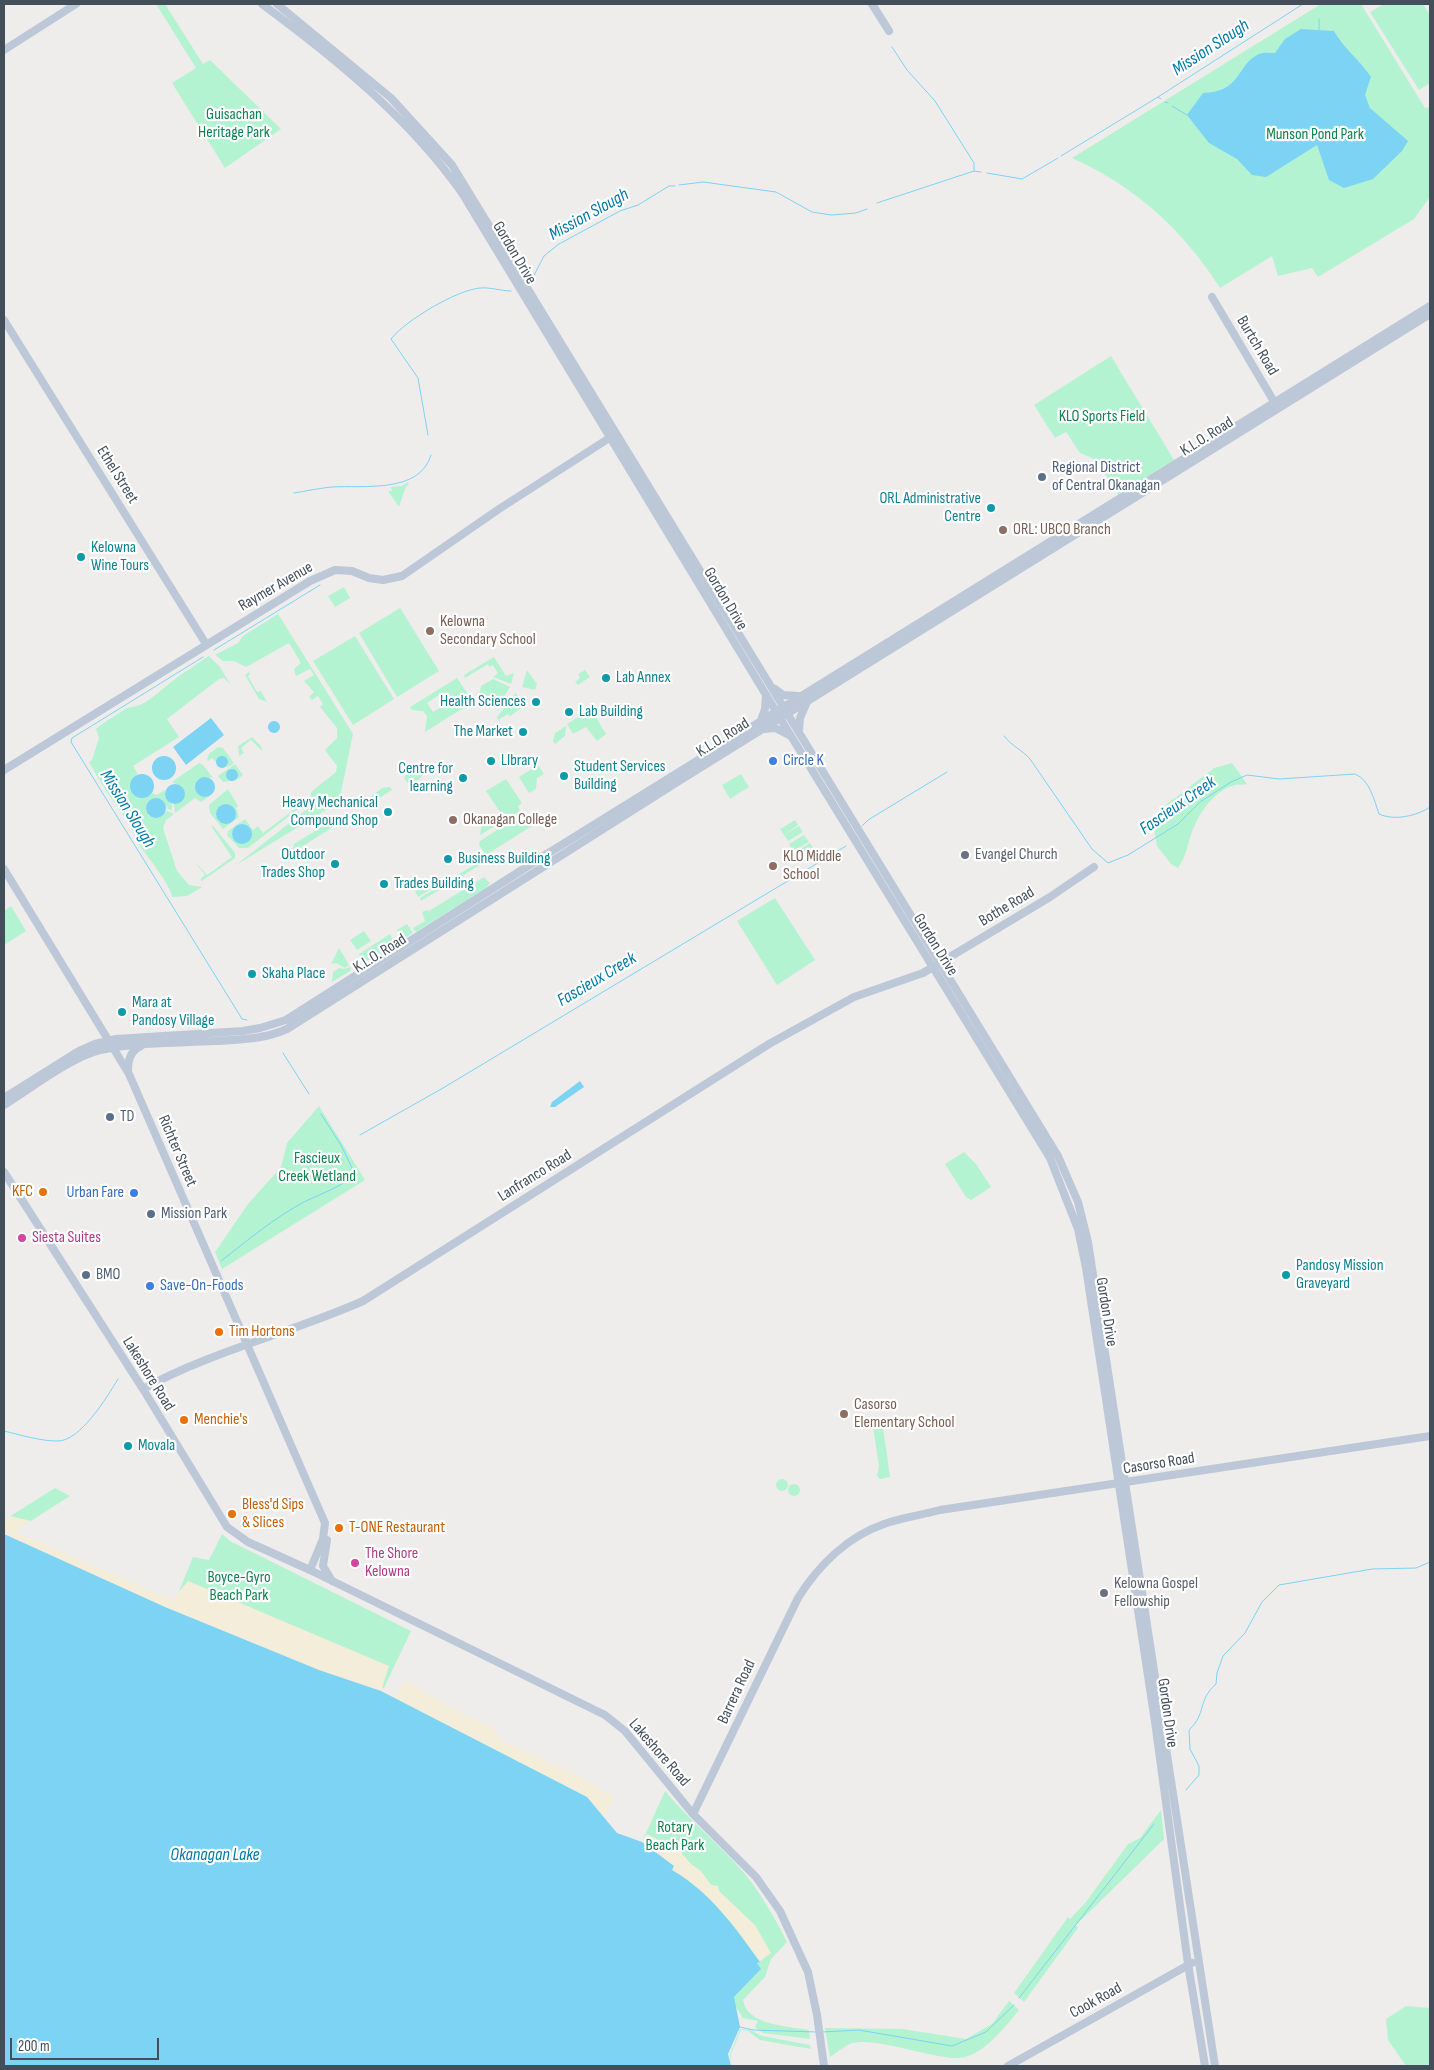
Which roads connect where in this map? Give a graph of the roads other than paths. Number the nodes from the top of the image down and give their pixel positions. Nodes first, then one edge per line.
1 (76, 4) edge
2 (262, 4) edge
3 (277, 4) edge
4 (872, 4) edge
5 (889, 31) dead end
6 (4, 50) edge
7 (1212, 297) dead end
8 (1430, 306) edge
9 (1430, 314) edge
10 (4, 320) edge
11 (1277, 405) junction
12 (614, 435) junction
13 (206, 644) junction
14 (772, 687) junction
15 (766, 695) junction
16 (805, 698) junction
17 (786, 710) junction
18 (778, 715) junction
19 (761, 725) junction
20 (798, 731) junction
21 (791, 736) junction
22 (4, 770) edge
23 (1094, 868) dead end
24 (4, 869) edge
25 (940, 962) junction
26 (932, 967) junction
27 (110, 1040) junction
28 (145, 1044) junction
29 (114, 1048) junction
30 (128, 1074) junction
31 (4, 1098) edge
32 (4, 1105) edge
33 (4, 1172) edge
34 (248, 1345) junction
35 (142, 1389) junction
36 (1430, 1436) edge
37 (1122, 1484) junction
38 (325, 1523) junction
39 (849, 1546) joint
40 (310, 1570) junction
41 (333, 1582) junction
42 (693, 1814) junction
43 (1198, 1962) junction
44 (1188, 1964) junction
45 (824, 2066) edge
46 (1008, 2066) edge
47 (1205, 2066) edge
48 (1215, 2066) edge

1 - 6 main road
2 - 12 main road, Gordon Drive
3 - 12 main road, Gordon Drive
4 - 5 main road
7 - 11 main road, Burtch Road
8 - 11 main road, K.L.O. Road
9 - 11 main road, K.L.O. Road
10 - 13 main road, Ethel Street
11 - 16 main road, K.L.O. Road
12 - 13 main road, Raymer Avenue
12 - 14 main road, Gordon Drive
12 - 15 main road, Gordon Drive
13 - 22 main road, Raymer Avenue
14 - 16 main road
14 - 17 main road, Gordon Drive
15 - 18 main road, Gordon Drive
15 - 19 main road
16 - 17 main road, K.L.O. Road
16 - 20 main road
17 - 18 main road, K.L.O. Road
17 - 20 main road, Gordon Drive
18 - 19 main road, K.L.O. Road
18 - 21 main road, Gordon Drive
19 - 21 main road
19 - 27 main road, K.L.O. Road
19 - 28 main road, K.L.O. Road
20 - 25 main road, Gordon Drive
21 - 26 main road, Gordon Drive
23 - 25 main road, Bothe Road
24 - 27 main road, Richter Street
25 - 26 main road, Bothe Road
25 - 37 main road, Gordon Drive
26 - 34 main road, Lanfranco Road
26 - 37 main road, Gordon Drive
27 - 29 main road, Richter Street
27 - 31 main road, K.L.O. Road
28 - 29 main road, K.L.O. Road
28 - 30 main road
29 - 30 main road, Richter Street
29 - 32 main road, K.L.O. Road
30 - 34 main road, Richter Street
33 - 35 main road, Lakeshore Road
34 - 35 main road, Lanfranco Road
34 - 38 main road, Richter Street
35 - 40 main road, Lakeshore Road
36 - 37 main road, Casorso Road
37 - 39 main road, Casorso Road
37 - 43 main road, Gordon Drive
37 - 44 main road, Gordon Drive
38 - 40 main road
38 - 41 main road
39 - 42 main road, Barrera Road
40 - 41 main road, Lakeshore Road
41 - 42 main road, Lakeshore Road
42 - 45 main road, Lakeshore Road
43 - 44 main road, Cook Road
43 - 48 main road, Gordon Drive
44 - 46 main road, Cook Road
44 - 47 main road, Gordon Drive

